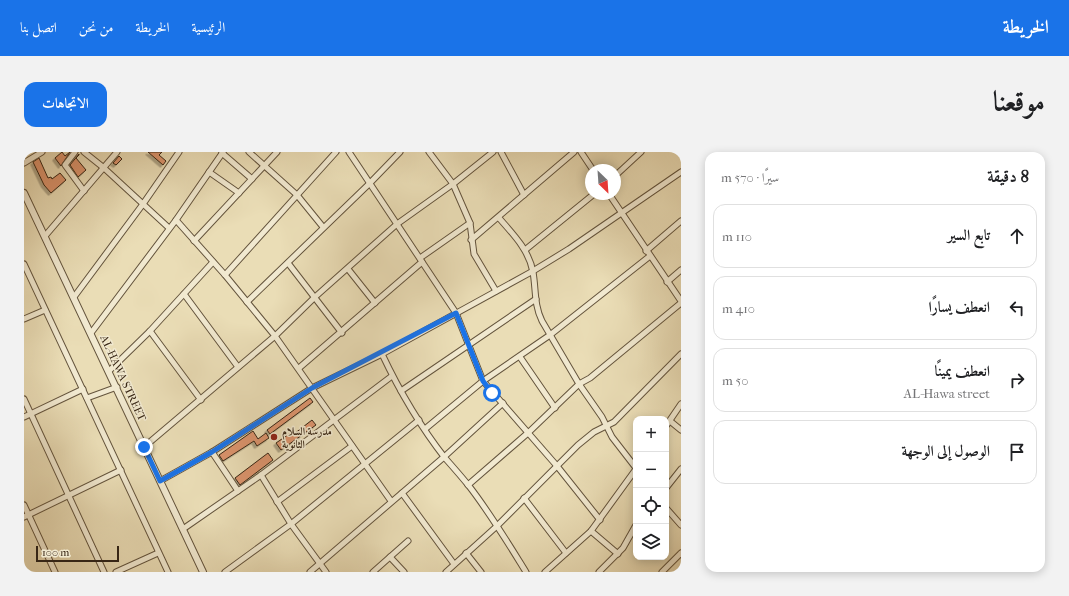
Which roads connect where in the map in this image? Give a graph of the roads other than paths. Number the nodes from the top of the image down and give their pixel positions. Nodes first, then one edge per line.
1 (42, 152) edge
2 (75, 152) edge
3 (84, 152) edge
4 (117, 152) edge
5 (179, 152) edge
6 (249, 152) edge
7 (277, 152) edge
8 (336, 152) edge
9 (349, 152) edge
10 (400, 152) edge
11 (430, 152) edge
12 (493, 152) edge
13 (501, 152) edge
14 (574, 152) edge
15 (581, 152) edge
16 (641, 152) edge
17 (222, 153) edge
18 (24, 163) edge
19 (589, 164) edge
20 (264, 166) junction
21 (104, 168) junction
22 (621, 170) edge
23 (209, 172) junction
24 (681, 172) edge
25 (252, 179) junction
26 (369, 184) junction
27 (453, 184) junction
28 (84, 192) junction
29 (24, 193) edge
30 (239, 193) junction
31 (297, 195) junction
32 (524, 195) junction
33 (587, 200) edge
34 (613, 200) edge
35 (143, 204) junction
36 (622, 213) junction
37 (499, 218) junction
38 (176, 220) junction
39 (681, 220) edge
40 (470, 223) junction
41 (397, 224) junction
42 (323, 227) junction
43 (169, 228) junction
44 (45, 236) junction
45 (471, 240) junction
46 (194, 241) junction
47 (525, 250) junction
48 (646, 251) junction
49 (650, 256) junction
50 (421, 260) junction
51 (213, 262) junction
52 (288, 263) junction
53 (24, 264) edge
54 (348, 269) junction
55 (681, 270) edge
56 (533, 271) junction
57 (225, 275) junction
58 (667, 282) junction
59 (496, 291) junction
60 (184, 294) junction
61 (74, 297) junction
62 (315, 297) junction
63 (536, 299) junction
64 (247, 302) junction
65 (681, 302) edge
66 (375, 303) junction
67 (45, 310) junction
68 (456, 313) junction
69 (24, 319) edge
70 (150, 331) junction
71 (342, 333) junction
72 (91, 334) junction
73 (550, 335) junction
74 (275, 336) junction
75 (468, 346) junction
76 (382, 354) junction
77 (681, 354) edge
78 (520, 357) junction
79 (238, 367) junction
80 (299, 368) junction
81 (109, 371) junction
82 (392, 376) junction
83 (483, 381) junction
84 (579, 384) junction
85 (116, 387) junction
86 (312, 388) junction
87 (83, 389) junction
88 (401, 391) junction
89 (87, 398) junction
90 (24, 399) edge
91 (201, 400) junction
92 (503, 403) junction
93 (681, 404) edge
94 (555, 408) junction
95 (31, 414) junction
96 (24, 417) edge
97 (419, 420) junction
98 (335, 421) junction
99 (670, 421) joint
100 (606, 426) junction
101 (425, 429) junction
102 (681, 430) edge
103 (529, 432) junction
104 (352, 446) junction
105 (144, 447) junction
106 (212, 452) junction
107 (444, 457) junction
108 (633, 465) edge
109 (365, 466) junction
110 (558, 466) junction
111 (681, 469) edge
112 (122, 470) junction
113 (633, 473) edge
114 (261, 475) junction
115 (160, 481) junction
116 (669, 484) edge
117 (468, 485) junction
118 (238, 491) junction
119 (402, 493) junction
120 (68, 495) junction
121 (524, 498) junction
122 (391, 501) junction
123 (277, 502) junction
124 (24, 505) edge
125 (669, 511) edge
126 (26, 516) edge
127 (600, 520) junction
128 (292, 524) junction
129 (681, 525) edge
130 (497, 526) junction
131 (183, 529) junction
132 (633, 530) edge
133 (591, 531) junction
134 (408, 541) dead end
135 (158, 553) junction
136 (466, 553) junction
137 (566, 553) junction
138 (681, 553) edge
139 (618, 554) junction
140 (390, 557) junction
141 (320, 564) junction
142 (454, 564) junction
143 (165, 566) junction
144 (55, 572) edge
145 (104, 572) edge
146 (116, 572) edge
147 (168, 572) edge
148 (174, 572) edge
149 (203, 572) edge
150 (225, 572) edge
151 (310, 572) edge
152 (326, 572) edge
153 (373, 572) edge
154 (404, 572) edge
155 (446, 572) edge
156 (481, 572) edge
157 (526, 572) edge
158 (545, 572) edge
159 (599, 572) edge
160 (662, 572) edge

1 - 18 street
2 - 28 street
3 - 21 street
4 - 21 street
5 - 35 street
6 - 20 street
7 - 20 street
8 - 31 street
9 - 26 street
10 - 26 street
11 - 27 street
12 - 27 street
13 - 32 street
14 - 32 street
15 - 19 street
16 - 22 street
17 - 23 street
17 - 25 street
20 - 25 street
20 - 31 street
21 - 28 street
21 - 35 street
23 - 30 street
23 - 38 street
24 - 36 street
25 - 30 street
26 - 41 street
26 - 42 street
27 - 40 street
27 - 41 street
28 - 44 street
29 - 44 street, AL-HAWA STREET
30 - 46 street
31 - 42 street
31 - 57 street
32 - 37 street
33 - 47 street
34 - 36 street
35 - 43 street
35 - 61 street
36 - 48 street
36 - 56 street
37 - 45 street
37 - 47 street
38 - 43 street
38 - 46 street
39 - 48 street
40 - 45 street
40 - 50 street
41 - 50 street
41 - 54 street
42 - 52 street
43 - 72 street
44 - 61 street, AL-HAWA STREET
45 - 59 street
46 - 51 street
47 - 56 street
48 - 49 street
49 - 58 street
49 - 73 street
50 - 66 street
50 - 68 street
51 - 57 street
51 - 60 street
52 - 62 street
52 - 64 street
53 - 67 street
54 - 62 street
54 - 66 street
55 - 58 street
56 - 59 street
56 - 63 street
57 - 64 street
58 - 65 street
59 - 68 street
60 - 70 street
60 - 79 street
61 - 72 street, AL-HAWA STREET
62 - 71 street
62 - 74 street
63 - 73 street
63 - 75 street
64 - 74 street
65 - 84 street
66 - 71 street
67 - 69 street
67 - 87 street
68 - 75 street
68 - 76 street
70 - 81 street
70 - 91 street
71 - 80 street
72 - 81 street, AL-HAWA STREET
73 - 78 street
73 - 84 street
74 - 79 street
74 - 80 street
75 - 83 street
75 - 88 street
76 - 82 street
76 - 86 street
77 - 100 street
78 - 83 street
78 - 94 street
79 - 91 street
80 - 86 street
81 - 85 street, AL-HAWA STREET
82 - 88 street
82 - 98 street
83 - 92 street
83 - 101 street
84 - 94 street
84 - 100 street
85 - 89 street
85 - 105 street, AL-HAWA STREET
86 - 98 street
86 - 106 street
87 - 89 street
87 - 95 street
88 - 97 street
89 - 112 street
90 - 95 street
91 - 105 street
92 - 103 street
92 - 107 street
93 - 99 street
94 - 103 street
95 - 96 street
95 - 120 street
97 - 101 street
97 - 109 street
98 - 104 street
98 - 114 street
99 - 102 street
100 - 108 street
100 - 110 street
101 - 107 street
103 - 110 street
103 - 117 street
104 - 109 street
104 - 123 street
105 - 115 street, AL-HAWA STREET
106 - 115 street
106 - 118 street
107 - 117 street
107 - 119 street
109 - 122 street
109 - 128 street
110 - 121 street
110 - 127 street
111 - 116 street
112 - 120 street
112 - 135 street
113 - 127 street
114 - 118 street
114 - 123 street
115 - 131 street, AL-HAWA STREET
117 - 130 street
118 - 131 street
119 - 122 street
119 - 142 street
120 - 126 street
120 - 145 street
121 - 130 street
121 - 137 street
122 - 141 street
123 - 128 street
124 - 126 street
125 - 129 street
126 - 144 street
127 - 133 street
128 - 141 street
128 - 150 street
130 - 136 street
130 - 157 street
131 - 149 street, AL-HAWA STREET
132 - 139 street
133 - 137 street
133 - 139 street
134 - 140 street
135 - 143 street
135 - 146 street
136 - 142 street
136 - 156 street
137 - 158 street
138 - 160 street
139 - 159 street
140 - 153 street
140 - 154 street
141 - 151 street
141 - 152 street
142 - 155 street
143 - 147 street
143 - 148 street

